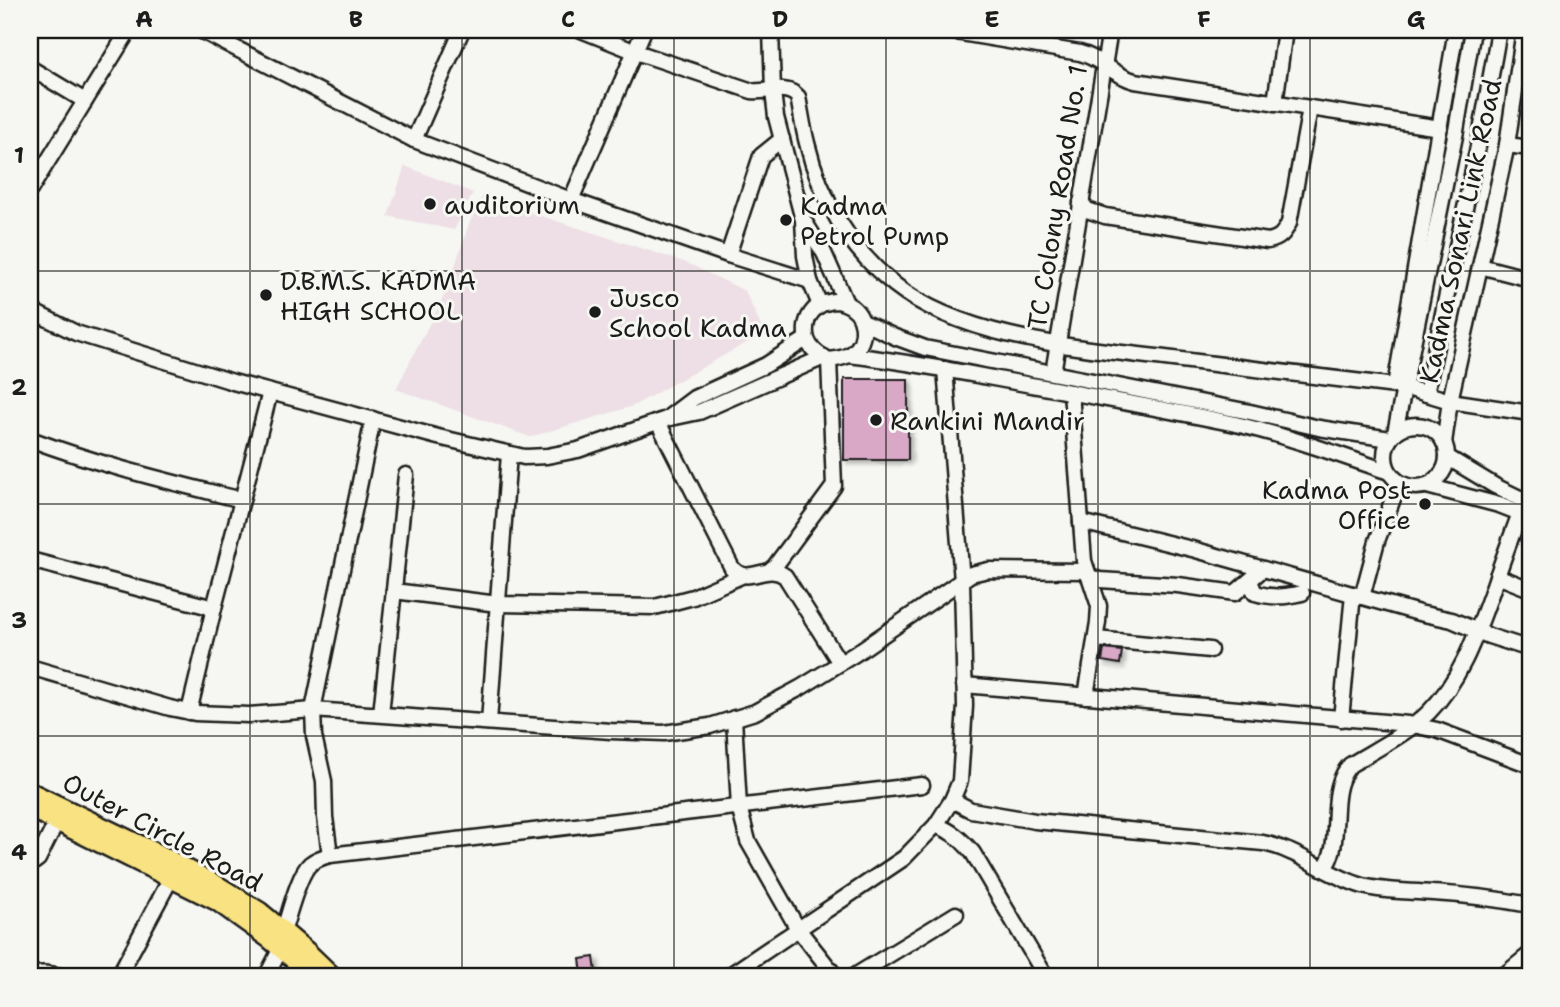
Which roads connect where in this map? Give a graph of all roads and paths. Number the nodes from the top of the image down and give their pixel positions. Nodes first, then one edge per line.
1 (129, 30) edge
2 (200, 30) edge
3 (462, 30) edge
4 (581, 30) edge
5 (644, 30) edge
6 (771, 30) edge
7 (943, 30) edge
8 (1110, 30) edge
9 (1285, 30) edge
10 (1456, 30) edge
11 (1473, 30) edge
12 (1499, 30) edge
13 (1524, 30) edge
14 (636, 52) junction
15 (1104, 64) junction
16 (30, 68) edge
17 (773, 91) junction
18 (85, 102) junction
19 (1275, 103) junction
20 (1310, 108) junction
21 (1440, 128) junction
22 (782, 139) junction
23 (414, 141) junction
24 (1507, 145) junction
25 (1530, 148) edge
26 (30, 190) edge
27 (571, 200) junction
28 (1081, 202) junction
29 (803, 220) junction
30 (728, 255) junction
31 (1480, 266) junction
32 (1530, 279) edge
33 (810, 281) junction
34 (845, 303) junction
35 (820, 305) junction
36 (30, 310) edge
37 (863, 322) junction
38 (806, 339) junction
39 (1058, 344) junction
40 (849, 355) junction
41 (827, 359) junction
42 (945, 369) junction
43 (1053, 373) junction
44 (1400, 387) junction
45 (270, 392) junction
46 (1072, 392) junction
47 (1426, 394) junction
48 (1450, 401) junction
49 (1530, 413) edge
50 (373, 419) junction
51 (662, 421) junction
52 (1392, 436) junction
53 (30, 439) edge
54 (1446, 450) junction
55 (509, 454) junction
56 (406, 475) dead end
57 (1394, 478) junction
58 (1427, 485) junction
59 (242, 500) junction
60 (1527, 511) edge
61 (1080, 522) junction
62 (30, 561) edge
63 (1263, 569) junction
64 (769, 571) junction
65 (1088, 574) junction
66 (741, 576) junction
67 (1497, 576) junction
68 (1250, 581) junction
69 (962, 582) junction
70 (1530, 589) edge
71 (394, 591) junction
72 (1302, 593) dead end
73 (1358, 596) junction
74 (498, 604) junction
75 (214, 608) junction
76 (1477, 632) junction
77 (1096, 639) junction
78 (1530, 649) edge
79 (1210, 650) dead end
80 (840, 663) junction
81 (30, 667) edge
82 (964, 685) junction
83 (1086, 696) junction
84 (313, 710) junction
85 (189, 712) junction
86 (381, 714) junction
87 (734, 718) junction
88 (1341, 719) junction
89 (489, 722) junction
90 (1414, 725) junction
91 (1530, 765) edge
92 (922, 785) dead end
93 (30, 792) edge
94 (952, 800) junction
95 (739, 807) junction
96 (30, 808) edge
97 (57, 821) junction
98 (936, 825) junction
99 (330, 855) junction
100 (30, 865) edge
101 (1324, 868) junction
102 (171, 878) junction
103 (1530, 905) edge
104 (956, 914) dead end
105 (798, 929) junction
106 (282, 940) junction
107 (1530, 954) edge
108 (30, 975) edge
109 (64, 977) edge
110 (118, 977) edge
111 (265, 977) edge
112 (314, 977) edge
113 (332, 977) edge
114 (727, 977) edge
115 (835, 977) edge
116 (853, 977) edge
117 (1046, 977) edge
118 (1502, 977) edge

1 - 18 street
2 - 23 street
3 - 23 street
4 - 14 street
5 - 14 street
6 - 17 street
7 - 15 street
8 - 15 street, TC Colony Road No. 1
9 - 19 street
10 - 21 street
11 - 44 street, Kadma Sonari Link Road
12 - 47 street
13 - 24 street, Kadma Sonari Link Road
14 - 17 street
14 - 27 street
15 - 19 street
15 - 28 street, TC Colony Road No. 1
16 - 18 street
17 - 22 street
17 - 39 street
18 - 26 street
19 - 20 street
20 - 21 street
20 - 28 street
21 - 44 street
22 - 29 street
22 - 30 street
23 - 27 street
24 - 25 street
24 - 31 street, Kadma Sonari Link Road
27 - 30 street
28 - 39 street, TC Colony Road No. 1
29 - 33 street
29 - 34 street
30 - 33 street
31 - 32 street
31 - 48 street, Kadma Sonari Link Road
33 - 35 street
34 - 35 street
34 - 37 street
35 - 38 street
36 - 45 street
37 - 40 street
37 - 43 street
38 - 41 street
38 - 51 street
39 - 43 street, TC Colony Road No. 1
39 - 44 street
40 - 41 street
40 - 42 street
41 - 51 street
41 - 64 street
42 - 46 street
42 - 69 street
43 - 52 street
44 - 47 street
44 - 52 street, Kadma Sonari Link Road
45 - 50 street
45 - 59 street
46 - 57 street
46 - 61 street
47 - 48 street
48 - 49 street
48 - 54 street, Kadma Sonari Link Road
50 - 55 street
50 - 84 street
51 - 55 street
51 - 66 street
52 - 54 street
52 - 57 street
53 - 59 street
54 - 58 street
54 - 60 street
55 - 74 street
56 - 71 street
57 - 58 street
57 - 73 street
58 - 60 street
59 - 75 street
60 - 67 street
61 - 63 street
61 - 65 street
62 - 75 street
63 - 68 street
63 - 73 street
64 - 66 street
64 - 80 street
65 - 68 street
65 - 69 street
65 - 77 street
66 - 74 street
67 - 70 street
67 - 76 street
68 - 72 street
69 - 80 street
69 - 82 street
71 - 74 street
71 - 86 street
73 - 76 street
73 - 88 street
74 - 89 street
75 - 85 street
76 - 78 street
76 - 90 street
77 - 79 street
77 - 83 street
80 - 87 street
81 - 85 street
82 - 83 street
82 - 94 street
83 - 88 street
84 - 85 street
84 - 86 street
84 - 99 street
86 - 89 street
87 - 89 street
87 - 95 street
88 - 90 street
90 - 91 street
90 - 101 street
92 - 95 street
93 - 106 main road, Outer Circle Road
94 - 98 street
94 - 101 street
95 - 99 street
95 - 105 street
96 - 97 main road, Outer Circle Road
97 - 100 street
97 - 102 main road, Outer Circle Road
98 - 105 street
98 - 117 street
99 - 106 street
101 - 103 street
102 - 106 main road, Outer Circle Road
102 - 110 street
104 - 116 street
105 - 114 street
105 - 115 street
106 - 111 street
106 - 112 main road, Outer Circle Road
106 - 113 main road, Outer Circle Road
107 - 118 street
108 - 109 street

